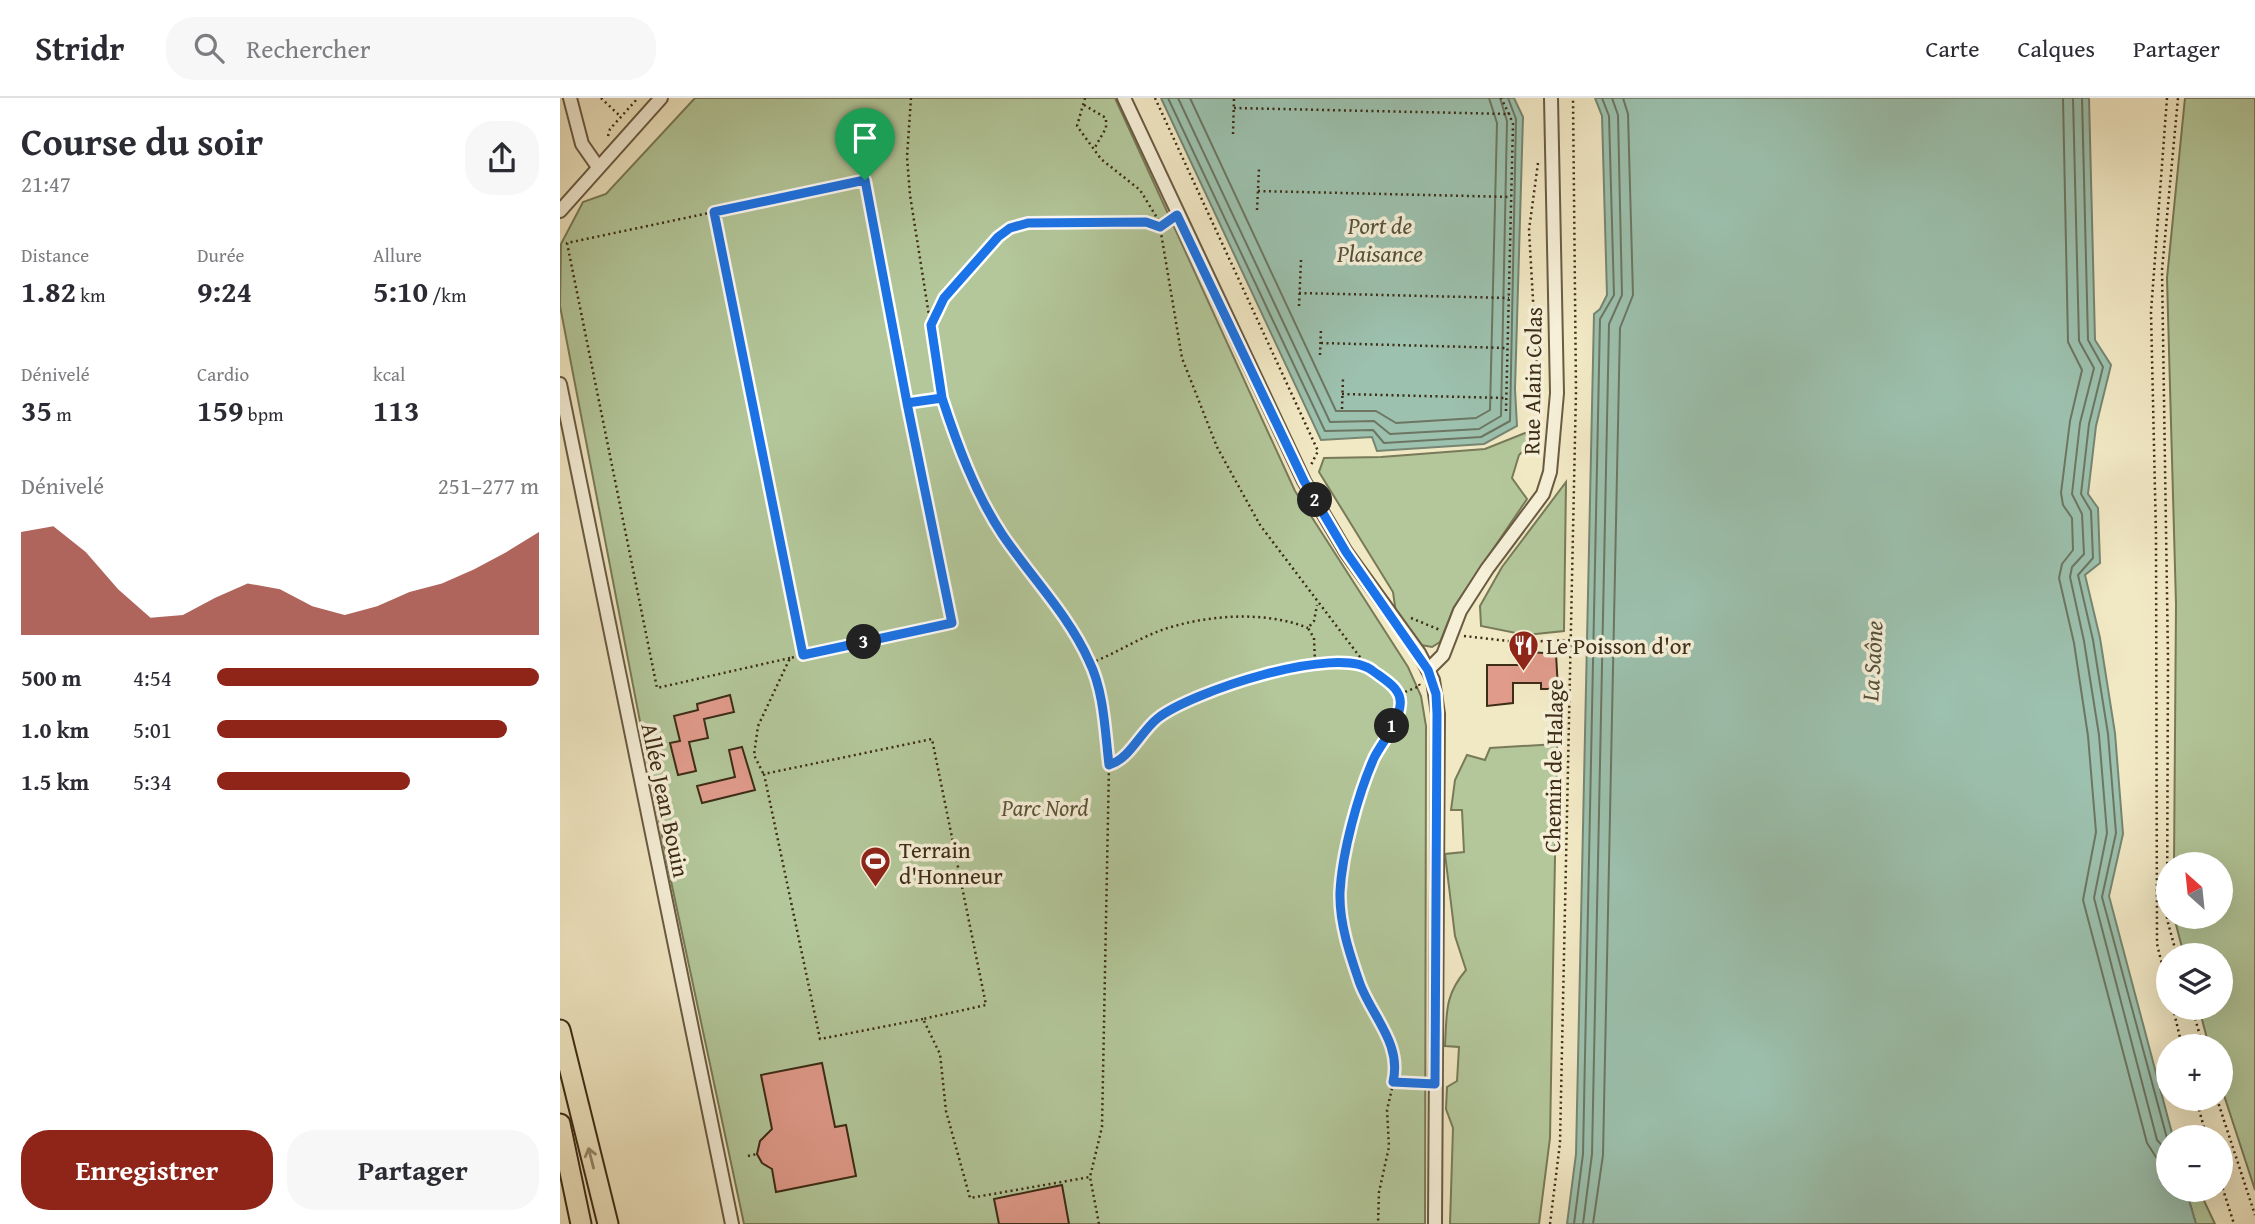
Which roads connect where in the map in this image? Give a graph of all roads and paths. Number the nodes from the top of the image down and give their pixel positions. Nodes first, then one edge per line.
1 (570, 98) edge
2 (601, 98) edge
3 (638, 98) edge
4 (661, 98) edge
5 (911, 98) edge
6 (1085, 98) edge
7 (1124, 98) edge
8 (1155, 98) edge
9 (1234, 98) edge
10 (1501, 98) edge
11 (1552, 98) edge
12 (1573, 98) edge
13 (2167, 98) edge
14 (2178, 98) edge
15 (1083, 105) junction
16 (1234, 108) junction
17 (1509, 114) junction
18 (621, 117) junction
19 (1233, 134) dead end
20 (616, 148) junction
21 (1094, 149) junction
22 (1540, 154) dead end
23 (598, 167) junction
24 (1259, 169) dead end
25 (1258, 191) junction
26 (1511, 197) junction
27 (1258, 210) dead end
28 (560, 211) edge
29 (714, 212) junction
30 (1177, 215) junction
31 (1160, 227) junction
32 (567, 243) junction
33 (560, 245) edge
34 (1301, 260) dead end
35 (1300, 293) junction
36 (1509, 298) junction
37 (1299, 306) dead end
38 (931, 325) junction
39 (1321, 328) dead end
40 (1321, 343) junction
41 (1508, 348) junction
42 (1320, 355) dead end
43 (1343, 378) dead end
44 (560, 384) edge
45 (1342, 394) junction
46 (942, 398) junction
47 (1506, 398) junction
48 (907, 403) junction
49 (1556, 404) junction
50 (1342, 409) dead end
51 (1506, 411) dead end
52 (1304, 481) junction
53 (1317, 605) junction
54 (1395, 621) junction
55 (1308, 628) junction
56 (1451, 634) junction
57 (1572, 640) junction
58 (803, 655) junction
59 (790, 658) junction
60 (1315, 662) junction
61 (1091, 663) junction
62 (1366, 665) junction
63 (1428, 670) junction
64 (1418, 680) dead end
65 (1400, 694) junction
66 (1109, 765) junction
67 (764, 774) junction
68 (2157, 852) edge
69 (2167, 852) edge
70 (923, 1019) junction
71 (560, 1030) edge
72 (1393, 1082) junction
73 (1435, 1084) junction
74 (2221, 1111) edge
75 (560, 1124) edge
76 (757, 1154) dead end
77 (748, 1156) dead end
78 (1090, 1177) junction
79 (2227, 1202) edge
80 (2255, 1215) edge
81 (581, 1224) edge
82 (608, 1224) edge
83 (732, 1224) edge
84 (1099, 1224) edge
85 (1378, 1224) edge
86 (1435, 1224) edge
87 (1550, 1224) edge
88 (2234, 1224) edge

1 - 23 street
2 - 18 path
3 - 18 path
4 - 20 street
5 - 38 path
6 - 15 path
7 - 30 street
8 - 52 path
9 - 16 path
10 - 17 path
11 - 49 street, Rue Alain Colas
12 - 57 path, Chemin de Halage
13 - 68 path
14 - 69 path
15 - 21 path
15 - 21 path
16 - 17 path
16 - 19 path
17 - 26 path
18 - 20 path
20 - 23 street
21 - 31 path
22 - 49 path
23 - 28 street
24 - 25 path
25 - 26 path
25 - 27 path
26 - 36 path
29 - 32 path
29 - 48 path
29 - 58 path
30 - 31 path
30 - 52 street
31 - 38 path
31 - 53 path
32 - 33 path
32 - 59 path
34 - 35 path
35 - 36 path
35 - 37 path
36 - 41 path
38 - 46 path
39 - 40 path
40 - 41 path
40 - 42 path
41 - 47 path
43 - 45 path
44 - 83 street, Allée Jean Bouin
45 - 47 path
45 - 50 path
46 - 48 path
46 - 61 path
47 - 51 path
48 - 58 path
49 - 56 street, Rue Alain Colas
52 - 54 street
53 - 55 path
53 - 62 path
54 - 56 path
54 - 63 street
55 - 60 path
55 - 61 path
56 - 57 path
56 - 63 street, Rue Alain Colas
57 - 87 path, Chemin de Halage
58 - 59 path
59 - 67 path
60 - 62 path
60 - 66 path
61 - 66 path
62 - 65 path
63 - 73 street
64 - 65 path
65 - 72 path
66 - 78 path
67 - 70 path
67 - 70 path
70 - 78 path
82 -> 71 main road
72 - 73 path
72 - 85 path
73 - 86 street
74 - 80 path
75 - 81 main road
76 - 77 path
78 - 84 path
79 - 88 path

